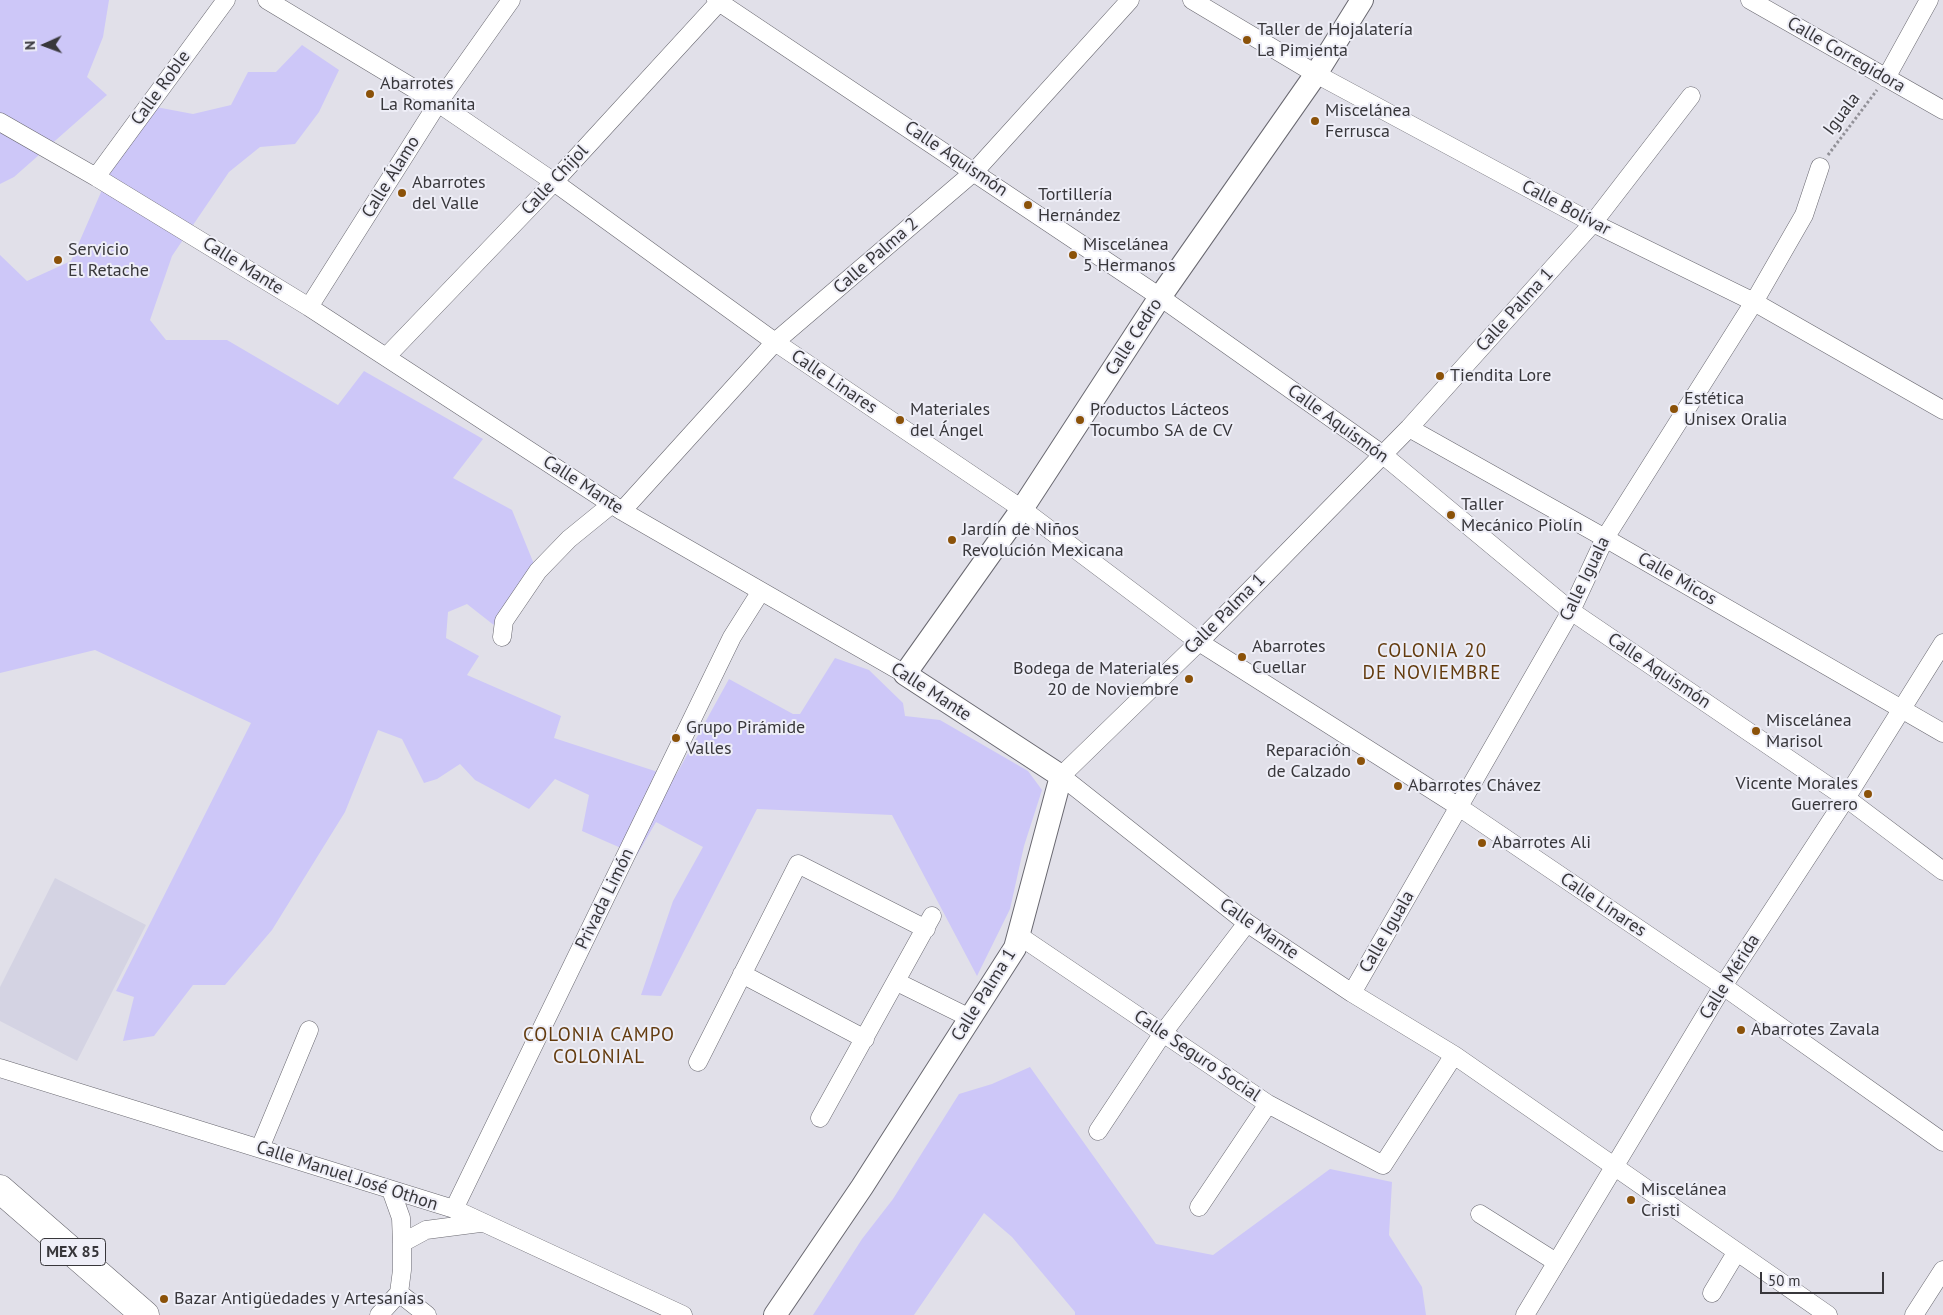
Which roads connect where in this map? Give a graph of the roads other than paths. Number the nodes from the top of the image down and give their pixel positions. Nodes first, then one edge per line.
1 (226, 0) edge
2 (266, 0) edge
3 (511, 0) edge
4 (1130, 0) edge
5 (1192, 0) edge
6 (1362, 0) edge
7 (1750, 0) edge
8 (1929, 0) edge
9 (719, 1) edge
10 (1316, 74) junction
11 (1886, 78) junction
12 (1691, 96) dead end
13 (438, 103) junction
14 (1943, 110) edge
15 (0, 122) edge
16 (1820, 167) road end
17 (975, 171) junction
18 (96, 177) junction
19 (554, 182) junction
20 (1593, 223) junction
21 (1160, 297) junction
22 (1754, 302) junction
23 (309, 307) junction
24 (775, 342) junction
25 (386, 357) junction
26 (1943, 410) edge
27 (1408, 428) junction
28 (1382, 454) junction
29 (617, 508) junction
30 (1022, 509) junction
31 (1604, 538) junction
32 (761, 591) junction
33 (1571, 612) junction
34 (502, 637) dead end
35 (1199, 642) junction
36 (1943, 643) edge
37 (905, 674) junction
38 (1902, 710) junction
39 (1943, 733) edge
40 (1061, 776) junction
41 (1846, 798) junction
42 (1458, 807) junction
43 (1943, 871) edge
44 (1247, 923) junction
45 (1018, 935) junction
46 (742, 974) junction
47 (897, 982) junction
48 (1724, 986) junction
49 (1352, 994) junction
50 (970, 1018) junction
51 (309, 1030) dead end
52 (1163, 1033) junction
53 (865, 1039) junction
54 (1454, 1055) junction
55 (698, 1062) dead end
56 (0, 1068) edge
57 (1268, 1104) junction
58 (820, 1118) dead end
59 (1098, 1131) dead end
60 (1943, 1142) edge
61 (260, 1148) junction
62 (1614, 1168) junction
63 (0, 1189) edge
64 (391, 1190) junction
65 (1199, 1207) dead end
66 (454, 1210) junction
67 (1480, 1214) dead end
68 (483, 1223) junction
69 (402, 1243) junction
70 (1736, 1253) junction
71 (1556, 1262) junction
72 (1943, 1270) edge
73 (399, 1293) junction
74 (1712, 1293) dead end
75 (145, 1315) edge
76 (379, 1315) edge
77 (427, 1315) edge
78 (683, 1315) edge
79 (775, 1315) edge
80 (1525, 1315) edge
81 (1828, 1315) edge
82 (1914, 1315) edge

1 - 18 street, Calle Roble
2 - 13 street, Calle Linares
3 - 13 street, Calle Álamo
4 - 17 street, Calle Palma 2
5 - 10 street, Calle Bolívar
6 - 10 street, Calle Cedro
7 - 11 street, Calle Corregidora
8 - 11 street
9 - 17 street, Calle Aquismón
9 - 19 street, Calle Chijol
10 - 20 street, Calle Bolívar
10 - 21 street, Calle Cedro
11 - 14 street, Calle Corregidora
12 - 20 street, Calle Palma 1
13 - 19 street, Calle Linares
13 - 23 street, Calle Álamo
15 - 18 street, Calle Mante
16 - 22 street, Calle Iguala
17 - 21 street, Calle Aquismón
17 - 24 street, Calle Palma 2
18 - 23 street, Calle Mante
19 - 24 street, Calle Linares
19 - 25 street, Calle Chijol
20 - 22 street, Calle Bolívar
20 - 27 street, Calle Palma 1
21 - 28 street, Calle Aquismón
21 - 30 street, Calle Cedro
22 - 26 street, Calle Bolívar
22 - 31 street, Calle Iguala
23 - 25 street, Calle Mante
24 - 29 street, Calle Palma 2
24 - 30 street, Calle Linares
25 - 29 street, Calle Mante
27 - 28 street, Calle Palma 1
27 - 31 street, Calle Micos
28 - 33 street, Calle Aquismón
28 - 35 street, Calle Palma 1
29 - 32 street, Calle Mante
29 - 34 street, Calle Palma 2
30 - 35 street, Calle Linares
30 - 37 street, Calle Cedro
31 - 33 street, Calle Iguala
31 - 38 street, Calle Micos
32 - 37 street, Calle Mante
32 - 66 street, Privada Limón
33 - 41 street, Calle Aquismón
33 - 42 street, Calle Iguala
35 - 40 street, Calle Palma 1
35 - 42 street, Calle Linares
36 - 38 street, Calle Mérida
37 - 40 street, Calle Mante
38 - 39 street, Calle Micos
38 - 41 street, Calle Mérida
40 - 44 street, Calle Mante
40 - 45 street, Calle Palma 1
41 - 43 street, Calle Aquismón
41 - 48 street, Calle Mérida
42 - 48 street, Calle Linares
42 - 49 street, Calle Iguala
44 - 49 street, Calle Mante
44 - 52 street
45 - 50 street, Calle Palma 1
45 - 52 street, Calle Seguro Social
46 - 47 street
46 - 53 street
46 - 55 street
47 - 50 street
47 - 53 street
48 - 60 street, Calle Linares
48 - 62 street, Calle Mérida
49 - 54 street, Calle Mante
50 - 79 street, Calle Palma 1
51 - 61 street
52 - 57 street, Calle Seguro Social
52 - 59 street
53 - 58 street
54 - 57 street, Calle Seguro Social
54 - 62 street, Calle Mante
56 - 61 street, Calle Manuel José Othon
57 - 65 street
61 - 64 street, Calle Manuel José Othon
62 - 70 street, Calle Mante
62 - 71 street, Calle Mérida
63 - 75 main road, MEX 85
64 - 66 street, Calle Manuel José Othon
64 - 69 street
66 - 68 street, Calle Manuel José Othon
67 - 71 street
68 - 69 street
68 - 78 street, Calle Manuel José Othon
69 - 73 street
70 - 74 street
70 - 81 street, Calle Mante
71 - 80 street, Calle Mérida
72 - 82 street
73 - 76 street
73 - 77 street

